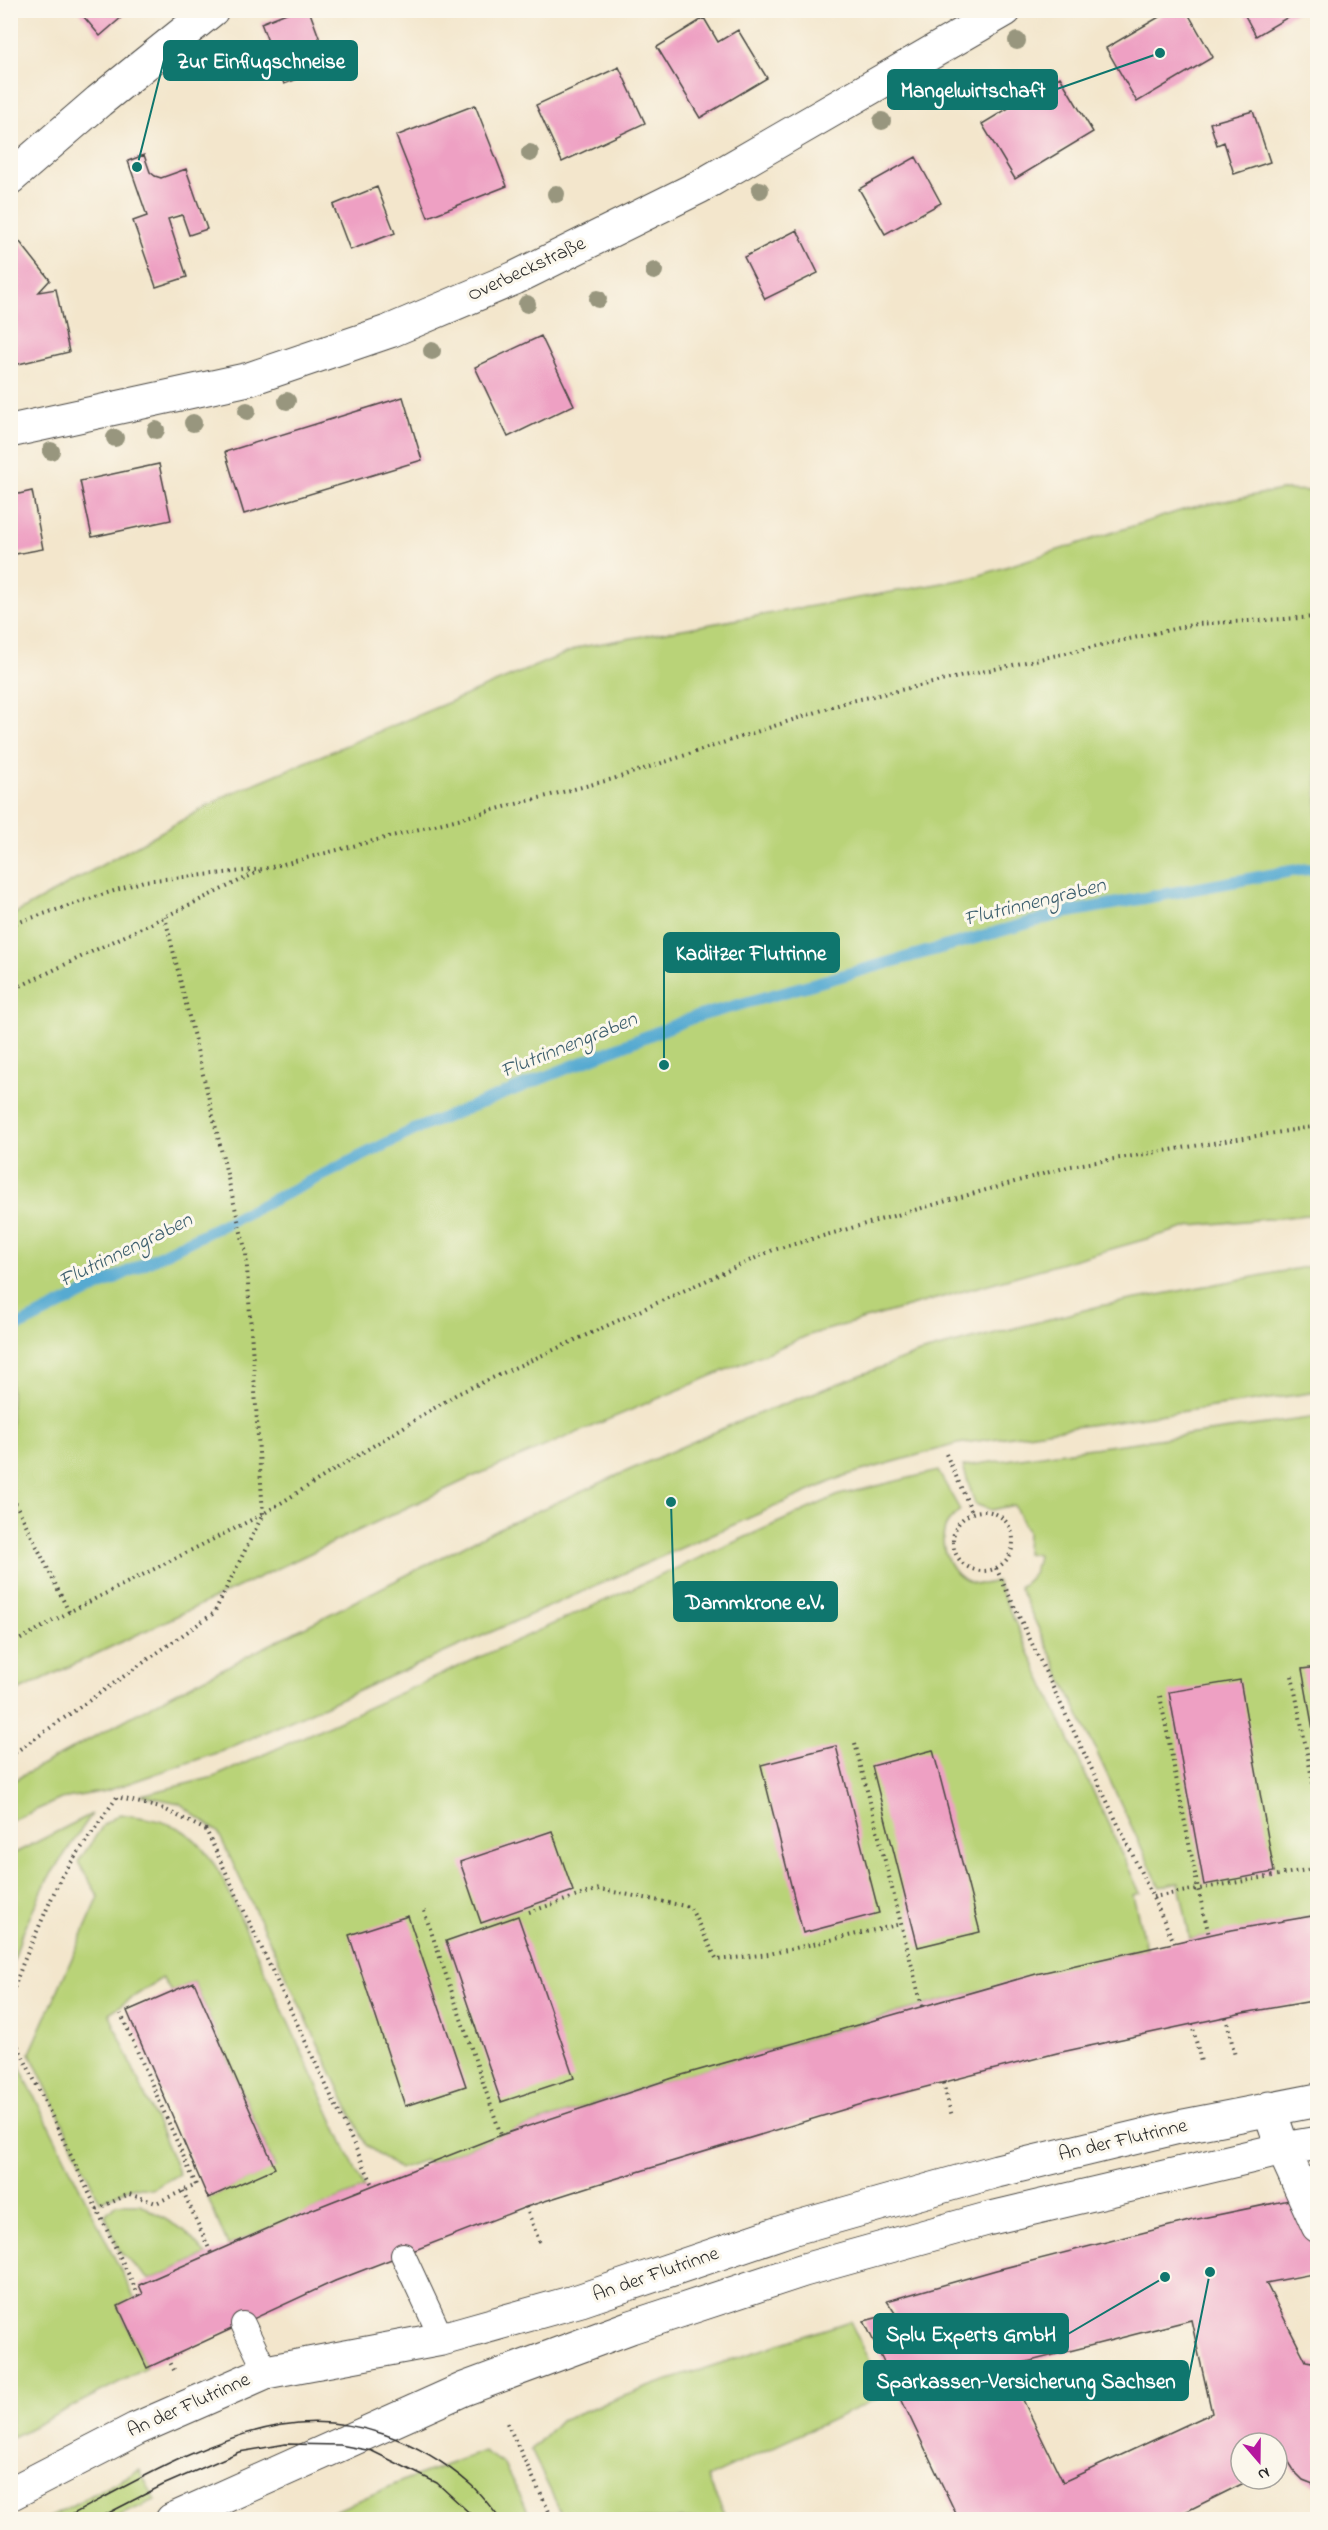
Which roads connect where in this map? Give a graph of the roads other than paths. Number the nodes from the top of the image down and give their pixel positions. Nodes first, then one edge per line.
1 (212, 10) edge
2 (1005, 10) edge
3 (10, 178) edge
4 (10, 431) edge
5 (1317, 2100) edge
6 (1269, 2108) junction
7 (1317, 2143) edge
8 (1283, 2149) junction
9 (1317, 2226) edge
10 (403, 2255) dead end
11 (243, 2324) dead end
12 (442, 2339) junction
13 (266, 2372) junction
14 (10, 2494) edge
15 (172, 2520) edge

1 - 3 street
2 - 4 street, Overbeckstraße
5 - 6 street, An der Flutrinne
6 - 8 street
6 - 12 street, An der Flutrinne
7 - 8 street, An der Flutrinne
8 - 9 street
8 - 15 street, An der Flutrinne
10 - 12 lane
11 - 13 lane
12 - 13 street, An der Flutrinne
13 - 14 street, An der Flutrinne

